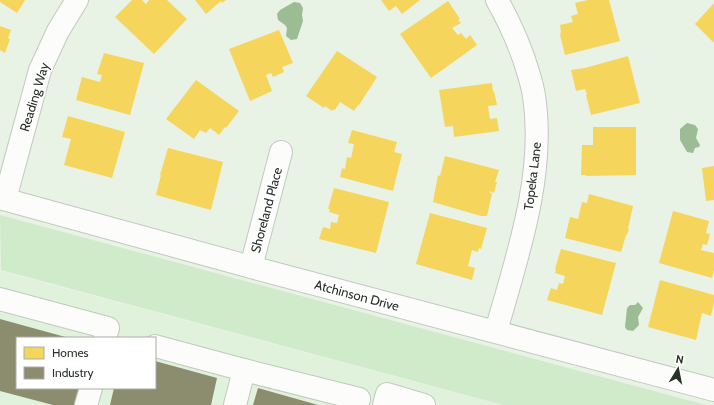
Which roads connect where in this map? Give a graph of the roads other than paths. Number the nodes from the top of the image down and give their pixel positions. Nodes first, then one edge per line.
1 (77, 0) edge
2 (497, 0) edge
3 (281, 152) dead end
4 (2, 199) edge
5 (251, 267) junction
6 (0, 299) edge
7 (496, 332) junction
8 (105, 337) edge
9 (156, 346) edge
10 (244, 370) junction
11 (91, 389) edge
12 (714, 390) edge
13 (359, 399) dead end
14 (86, 405) edge
15 (235, 405) edge
16 (384, 405) edge
17 (424, 405) edge

1 - 4 street, Reading Way
2 - 7 street, Topeka Lane
3 - 5 street, Shoreland Place
4 - 5 street, Atchinson Drive
5 - 7 street, Atchinson Drive
6 - 8 street
7 - 12 street, Atchinson Drive
9 - 10 street
10 - 13 street
10 - 15 street
11 - 14 street
16 - 17 street

